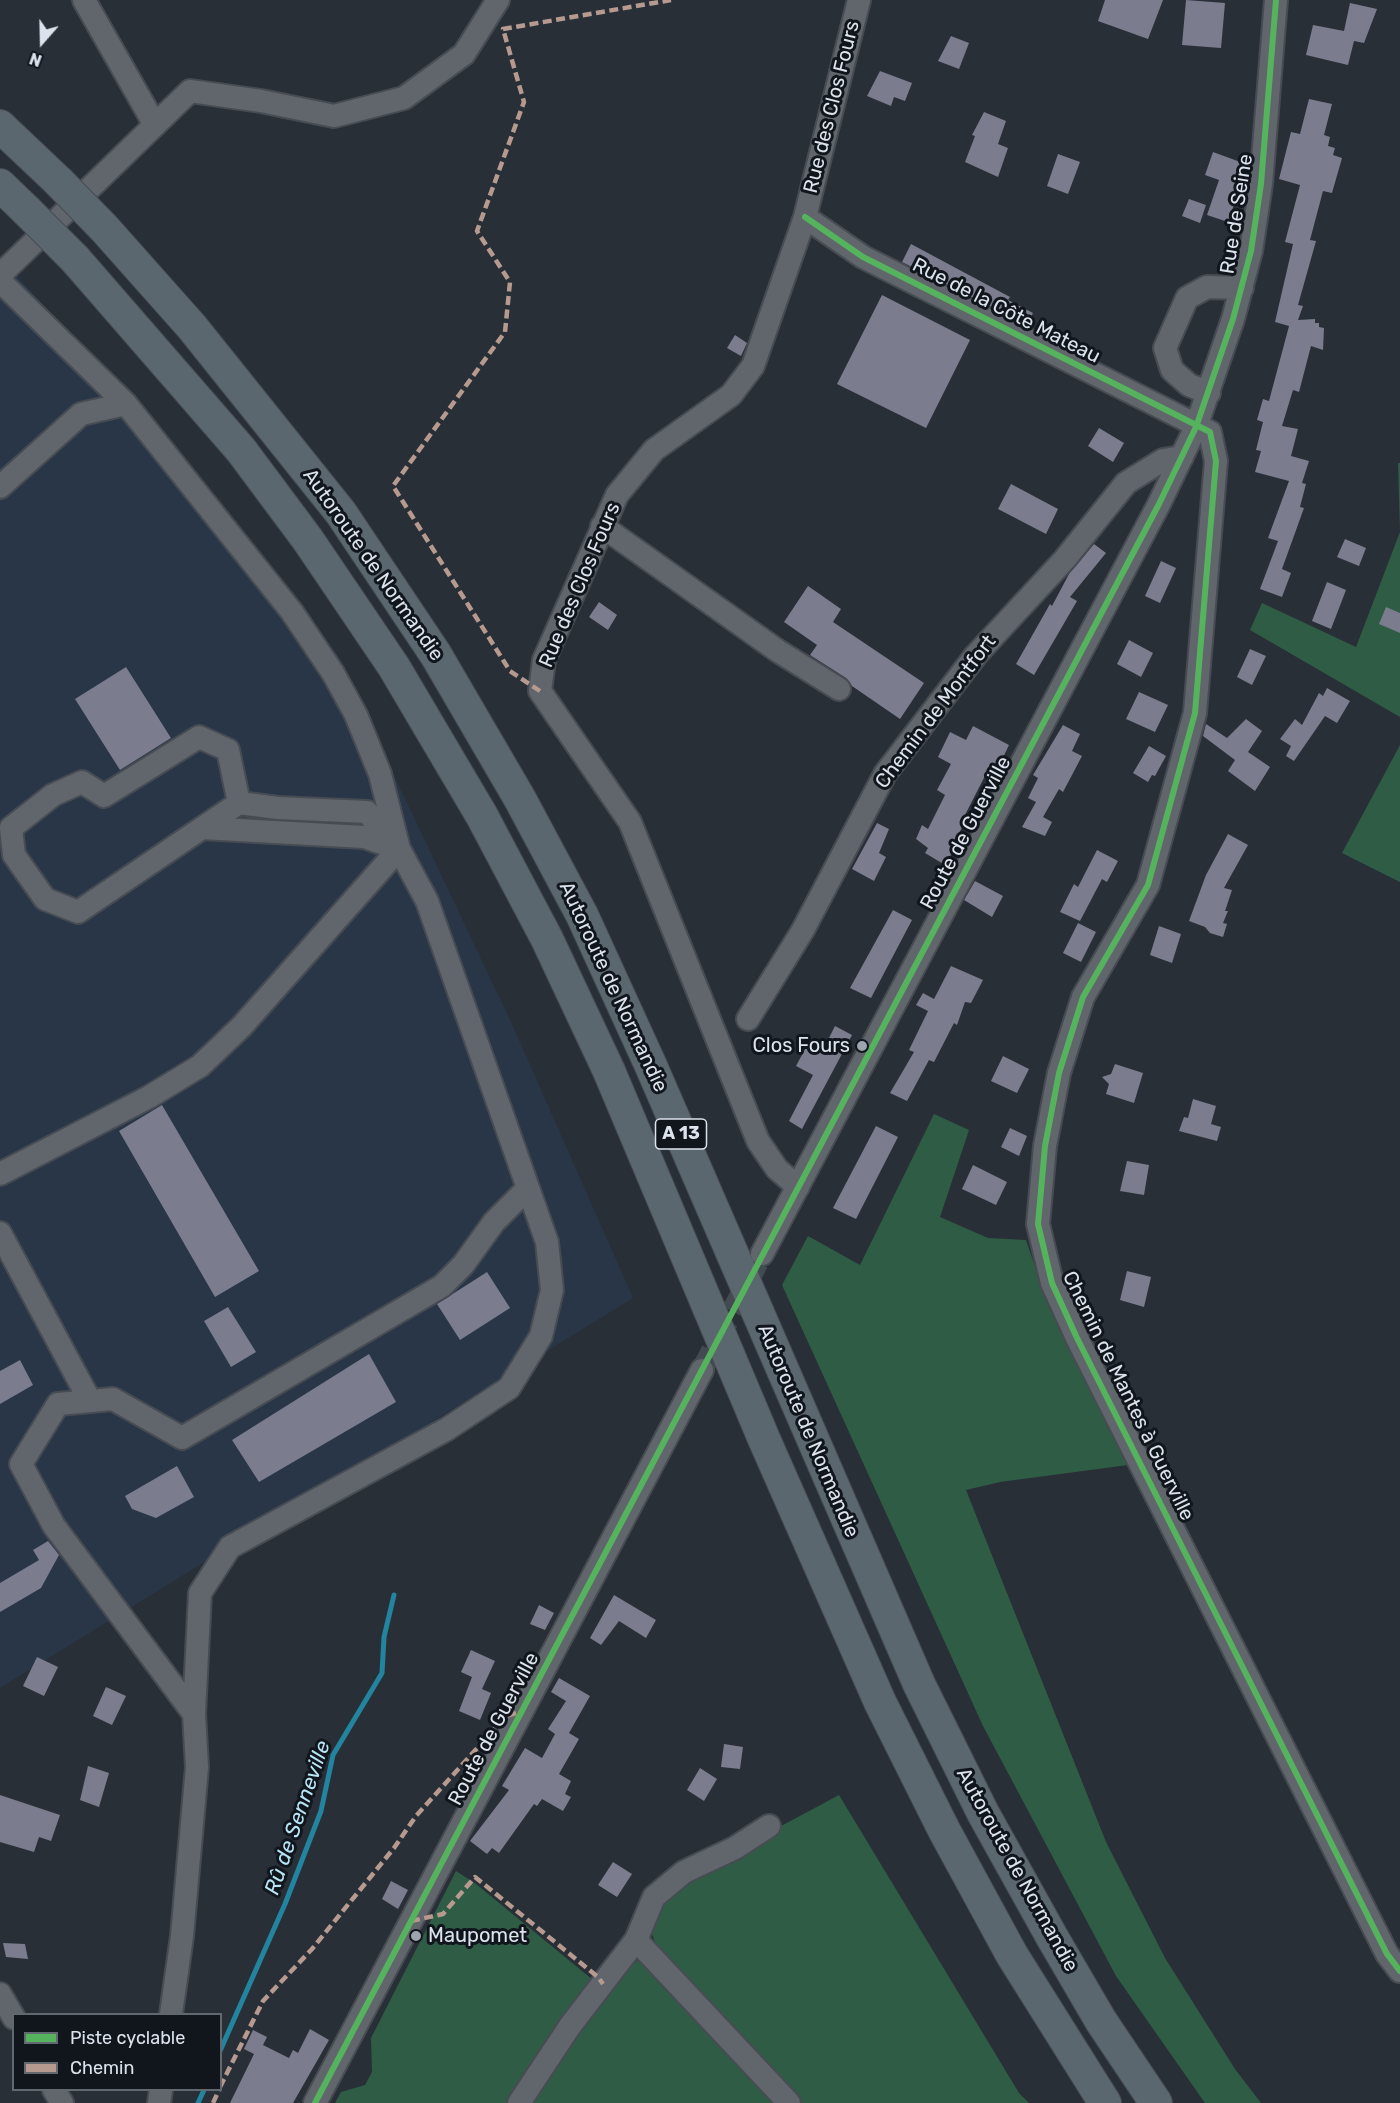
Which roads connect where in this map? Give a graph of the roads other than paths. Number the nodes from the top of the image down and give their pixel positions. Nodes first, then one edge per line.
1 (84, 0) edge
2 (498, 0) edge
3 (859, 0) edge
4 (1276, 0) edge
5 (155, 125) junction
6 (0, 126) edge
7 (0, 185) edge
8 (805, 217) junction
9 (0, 275) edge
10 (0, 281) edge
11 (1242, 288) junction
12 (1209, 393) junction
13 (126, 404) junction
14 (1196, 427) junction
15 (1182, 457) junction
16 (0, 487) edge
17 (602, 526) junction
18 (839, 689) dead end
19 (239, 803) junction
20 (202, 828) junction
21 (399, 849) junction
22 (748, 1019) dead end
23 (0, 1174) edge
24 (798, 1187) junction
25 (528, 1188) junction
26 (0, 1233) edge
27 (762, 1254) tunnel mouth
28 (702, 1370) tunnel mouth
29 (90, 1401) junction
30 (194, 1714) junction
31 (769, 1826) dead end
32 (636, 1940) junction
33 (1400, 1971) edge
34 (0, 1994) edge
35 (171, 2013) edge
36 (12, 2015) edge
37 (315, 2103) edge
38 (519, 2103) edge
39 (789, 2103) edge
40 (1105, 2103) edge
41 (1156, 2103) edge

1 - 5 street
2 - 5 street
3 - 8 street, Rue des Clos Fours
4 - 11 street, Rue de Seine
5 - 9 street
6 - 41 highway, Autoroute de Normandie / A 13, bridge
7 - 40 highway, Autoroute de Normandie / A 13, bridge
8 - 14 street, Rue de la Côte Mateau
8 - 17 street, Rue des Clos Fours
10 - 13 street
11 - 12 street, Rue de Seine
11 - 12 street
12 - 14 street, Rue de Seine
13 - 16 street
13 - 21 street
14 - 15 street, Route de Guerville
14 - 33 street, Chemin de Mantes à Guerville
15 - 22 street, Chemin de Montfort
15 - 24 street, Route de Guerville
17 - 18 street
17 - 24 street, Rue des Clos Fours
19 - 20 street
19 - 20 street
19 - 21 street
20 - 21 street
21 - 23 street
21 - 25 street
24 - 27 street, Route de Guerville
25 - 29 street
25 - 30 street
26 - 29 street
28 - 37 street, Route de Guerville
29 - 30 street
30 - 35 street
31 - 32 street
32 - 38 street
32 - 39 street
34 - 36 street

